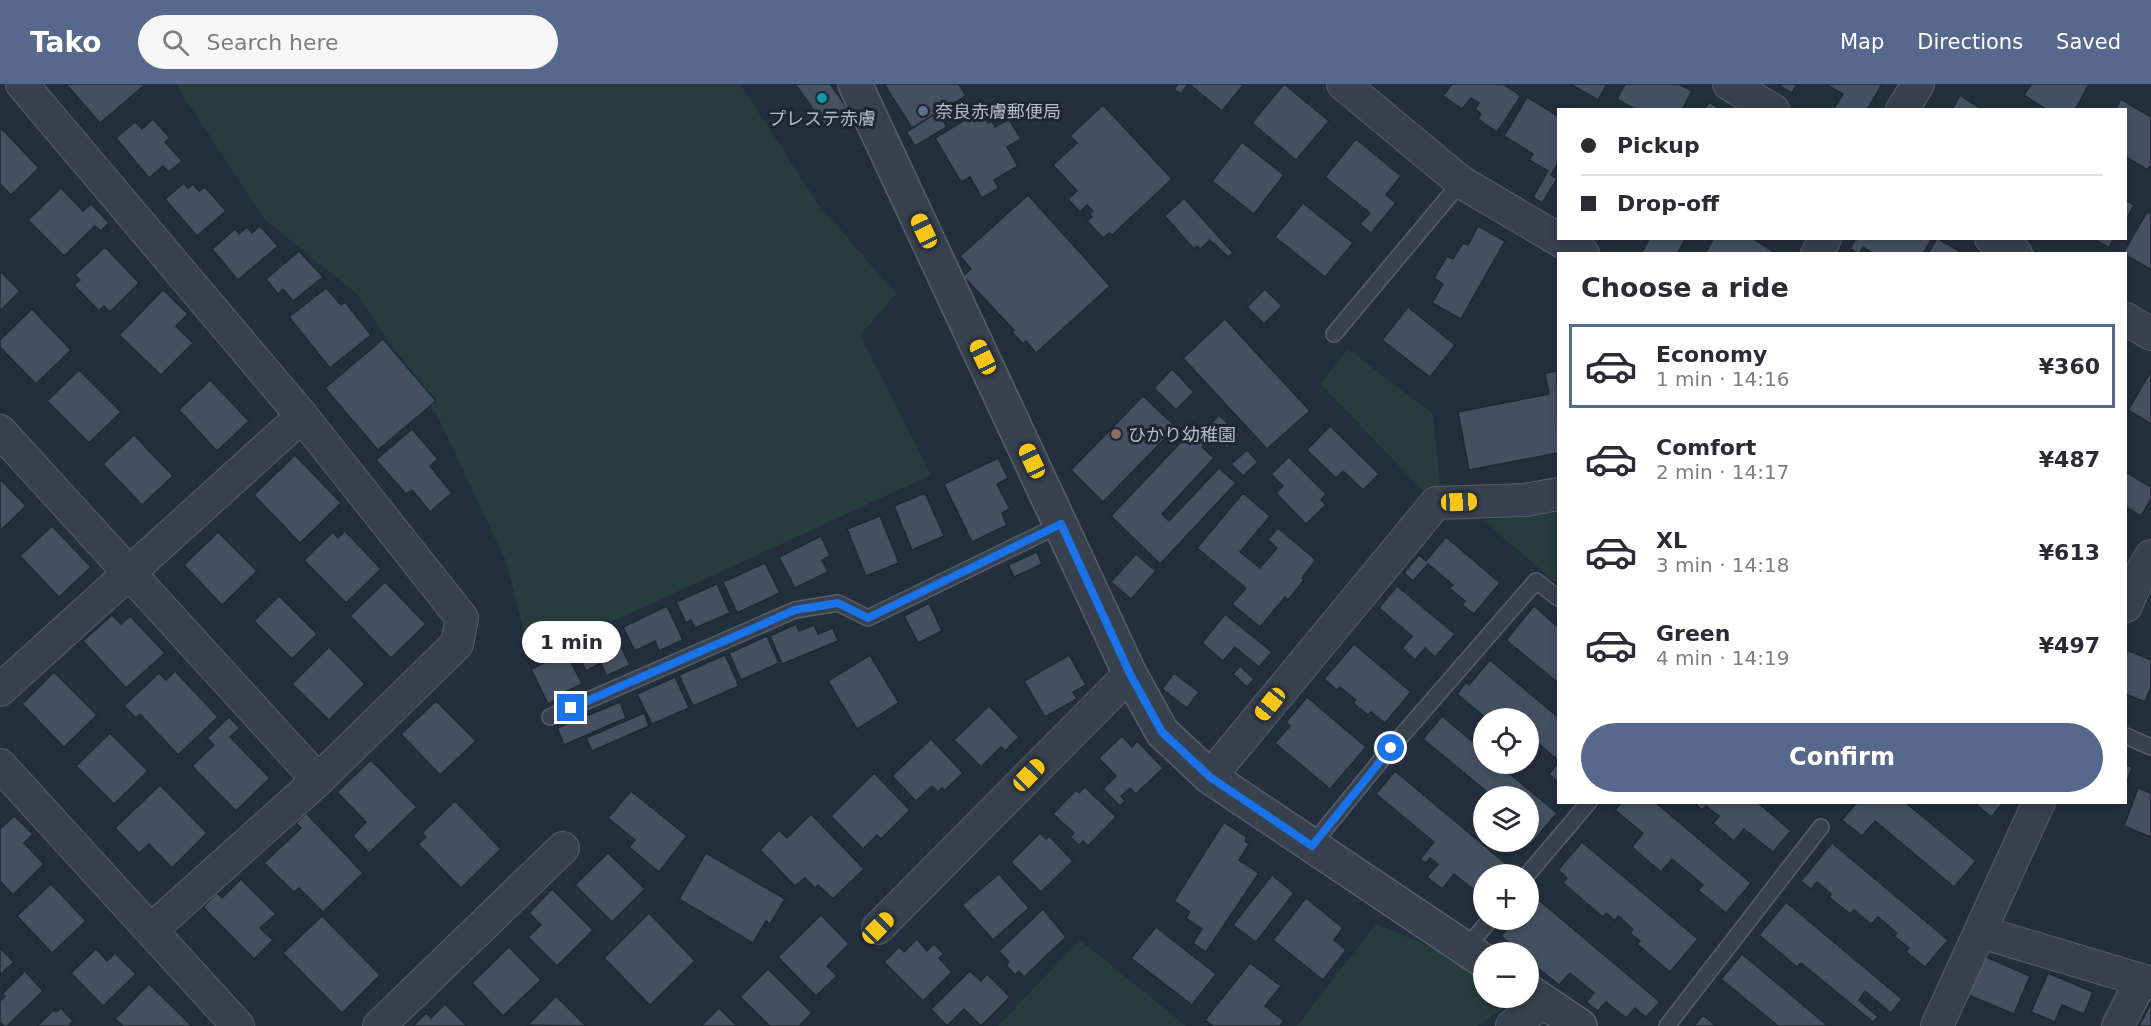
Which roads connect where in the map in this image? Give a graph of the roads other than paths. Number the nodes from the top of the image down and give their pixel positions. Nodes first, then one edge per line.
1 (22, 84) edge
2 (855, 84) edge
3 (1344, 84) edge
4 (1729, 84) edge
5 (1918, 84) edge
6 (1770, 108) edge
7 (1903, 108) edge
8 (1461, 182) junction
9 (1557, 239) edge
10 (1559, 240) edge
11 (1994, 240) edge
12 (1580, 252) edge
13 (2013, 252) edge
14 (2127, 320) edge
15 (1334, 334) dead end
16 (2151, 334) edge
17 (303, 416) junction
18 (0, 431) edge
19 (1557, 494) edge
20 (1061, 524) junction
21 (131, 573) junction
22 (1557, 597) edge
23 (1130, 674) junction
24 (0, 690) edge
25 (550, 717) dead end
26 (2127, 736) edge
27 (2151, 747) edge
28 (0, 765) edge
29 (1210, 777) junction
30 (318, 780) junction
31 (1587, 804) edge
32 (2038, 804) edge
33 (1821, 828) dead end
34 (1312, 846) junction
35 (563, 848) dead end
36 (1536, 864) edge
37 (878, 928) dead end
38 (151, 930) junction
39 (1981, 932) junction
40 (1473, 954) edge
41 (2146, 982) edge
42 (1539, 998) edge
43 (1526, 1008) edge
44 (238, 1026) edge
45 (379, 1026) edge
46 (1512, 1026) edge
47 (1580, 1026) edge
48 (1666, 1026) edge
49 (1937, 1026) edge
50 (2118, 1026) edge

1 - 17 street
2 - 20 street
3 - 8 street
4 - 6 street
5 - 7 street
8 - 9 street
8 - 15 lane
10 - 12 street
11 - 13 street
14 - 16 street
17 - 21 street
17 - 30 street
18 - 21 street
19 - 29 street
20 - 23 street
20 - 25 lane
21 - 24 street
21 - 30 street
22 - 34 lane
23 - 29 street
23 - 37 street
26 - 27 lane
28 - 38 street
29 - 34 street
30 - 38 street
31 - 36 lane
32 - 39 street
33 - 48 lane
34 - 40 street
35 - 45 street
38 - 44 street
39 - 41 street
39 - 49 street
41 - 50 street
42 - 47 street
43 - 46 street

